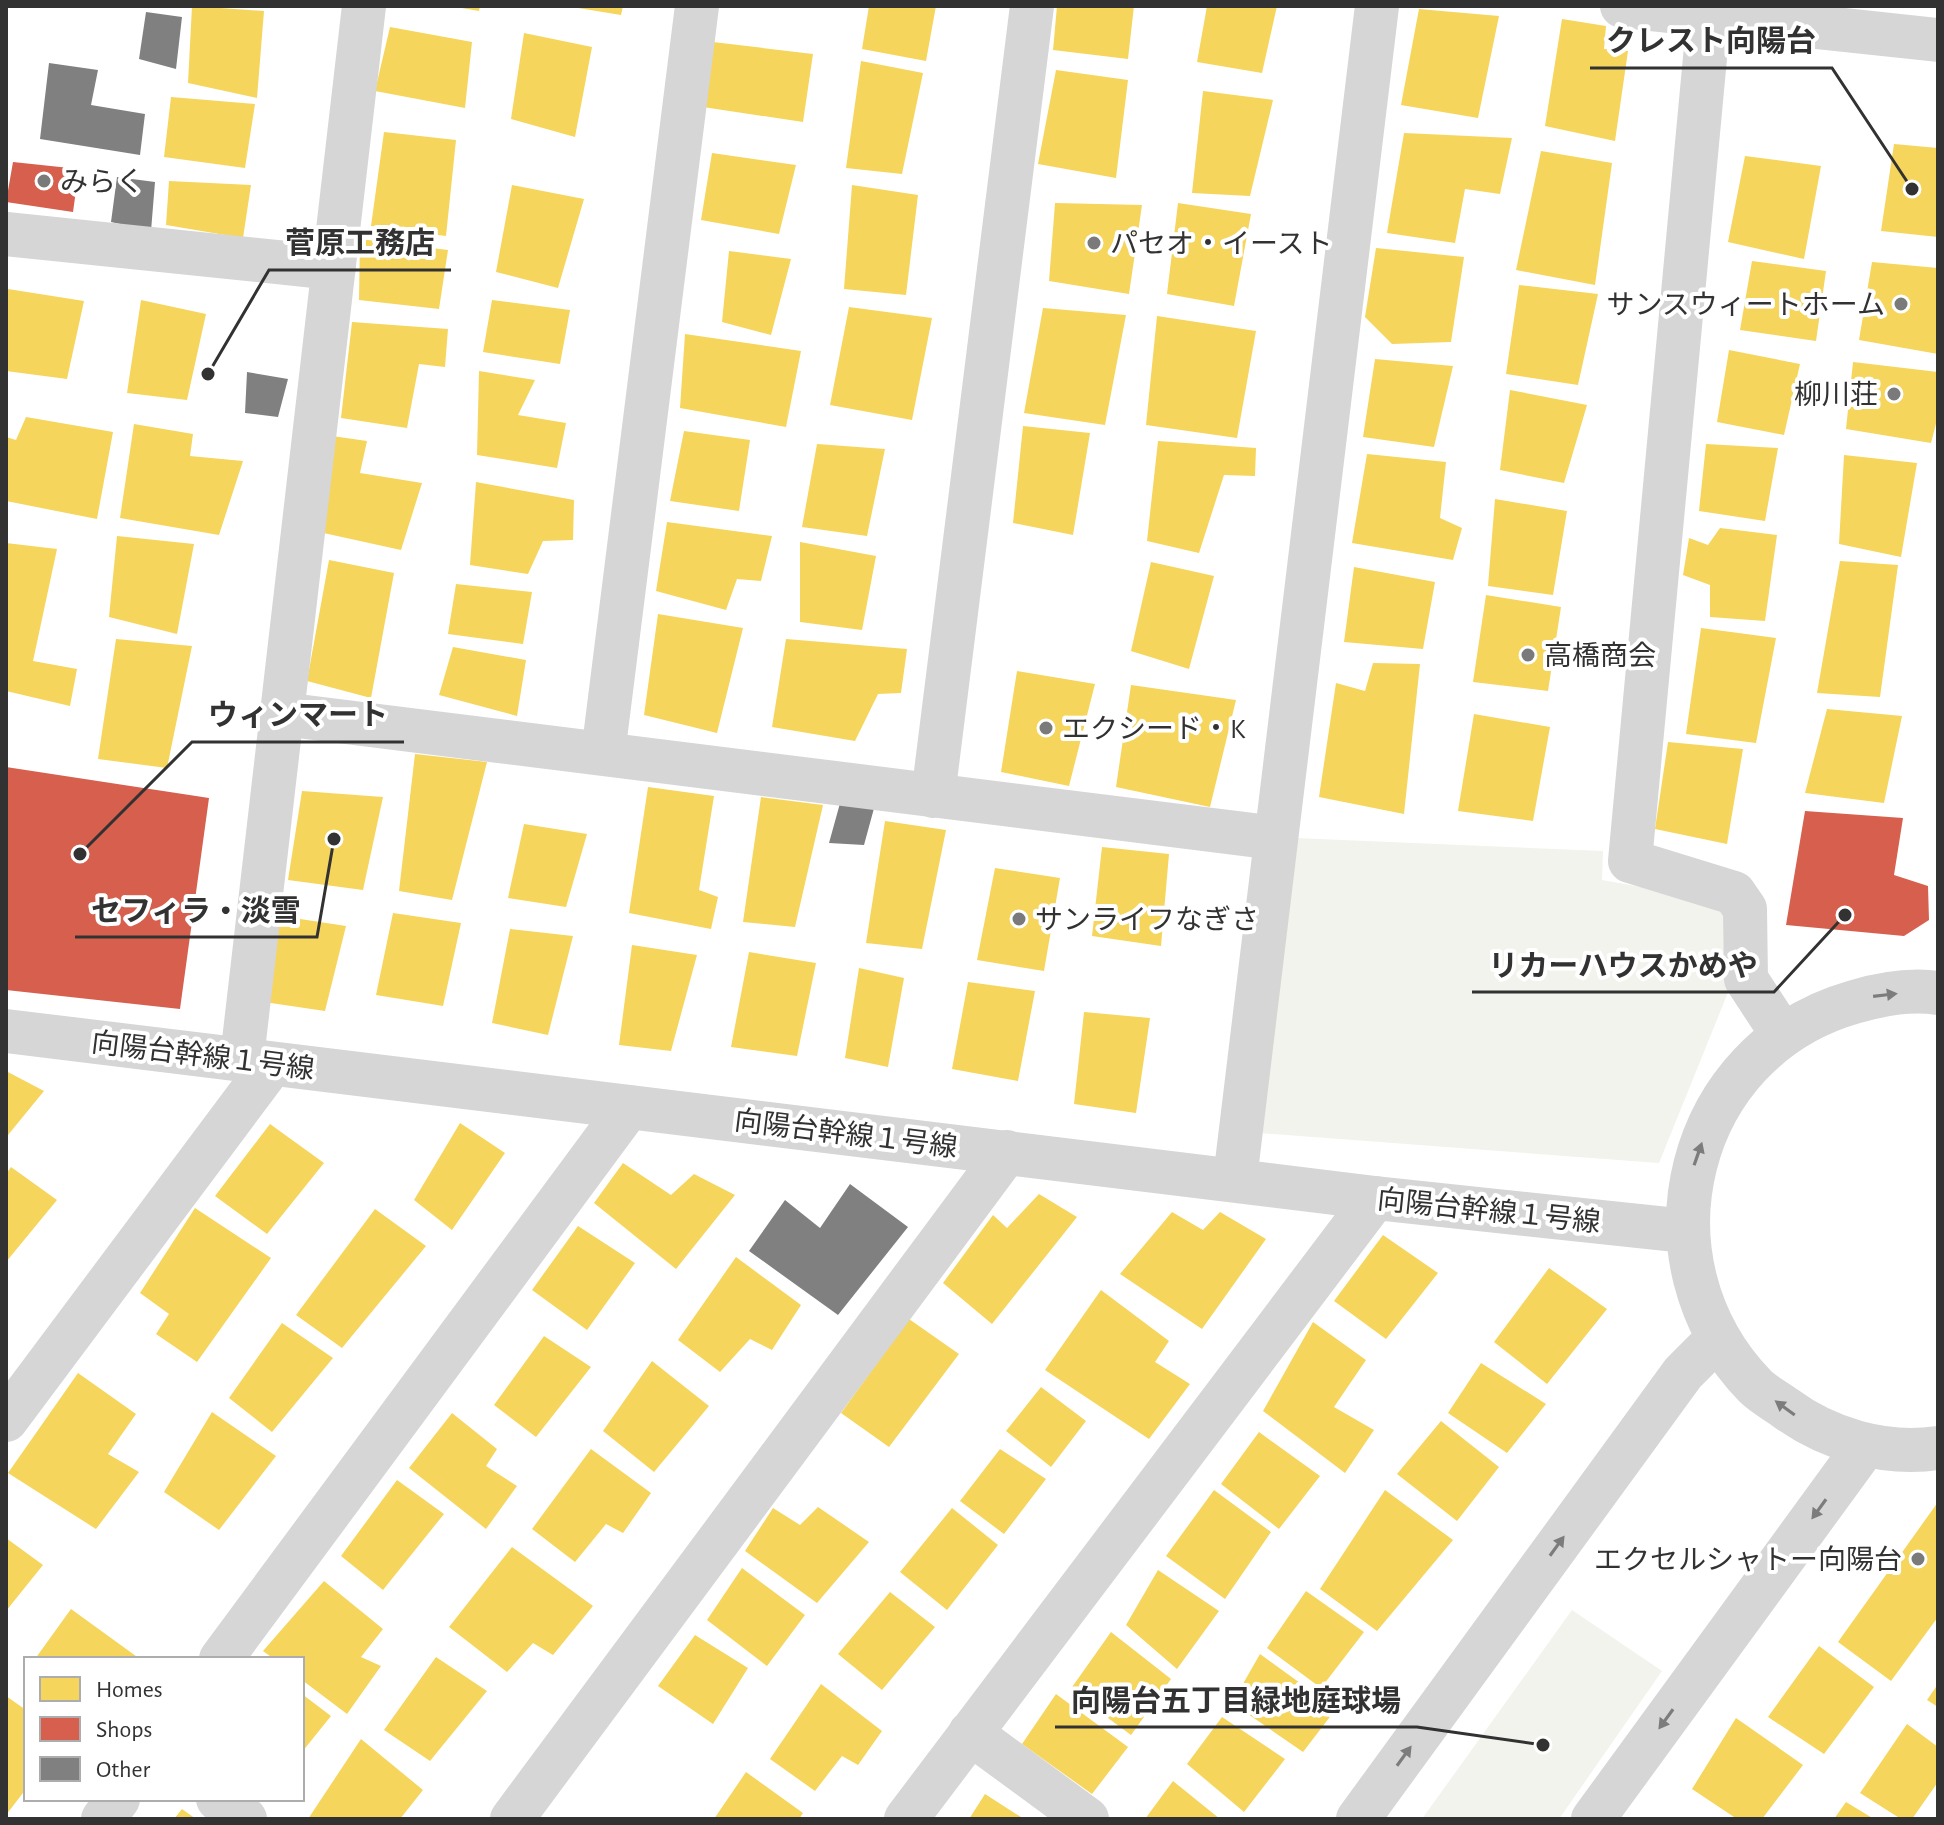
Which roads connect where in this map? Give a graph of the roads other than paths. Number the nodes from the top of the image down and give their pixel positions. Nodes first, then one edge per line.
1 (364, 6) edge
2 (697, 6) edge
3 (1032, 6) edge
4 (1377, 6) edge
5 (1622, 6) edge
6 (1709, 15) junction
7 (1938, 40) edge
8 (6, 234) edge
9 (334, 268) junction
10 (282, 714) junction
11 (603, 754) junction
12 (933, 796) junction
13 (1276, 838) junction
14 (1937, 983) edge
15 (6, 1031) edge
16 (1782, 1034) junction
17 (257, 1061) junction
18 (629, 1107) junction
19 (1007, 1152) junction
20 (1235, 1179) junction
21 (1375, 1198) junction
22 (1686, 1231) junction
23 (1718, 1338) junction
24 (6, 1420) edge
25 (1865, 1446) junction
26 (1938, 1448) edge
27 (222, 1657) edge
28 (970, 1733) junction
29 (116, 1801) edge
30 (221, 1801) edge
31 (103, 1819) edge
32 (245, 1819) edge
33 (512, 1819) edge
34 (906, 1819) edge
35 (1087, 1819) edge
36 (1358, 1819) edge
37 (1593, 1819) edge

1 - 9 street
2 - 11 street
3 - 12 street
4 - 13 street
5 - 6 street
6 - 7 street
6 - 16 street
8 - 9 street
9 - 10 street
10 - 11 street
10 - 17 street
11 - 12 street
12 - 13 street
13 - 20 street
16 -> 14 street
15 - 17 street, 向陽台幹線１号線
22 -> 16 street
17 - 18 street, 向陽台幹線１号線
17 - 24 street
18 - 19 street, 向陽台幹線１号線
18 - 27 street
19 - 20 street, 向陽台幹線１号線
19 - 33 street
20 - 21 street, 向陽台幹線１号線
21 - 22 street, 向陽台幹線１号線
21 - 28 street
22 - 23 street
25 -> 23 street
36 -> 23 street
25 - 26 street
25 -> 37 street
28 - 34 street
28 - 35 street
29 - 31 street
30 - 32 street

